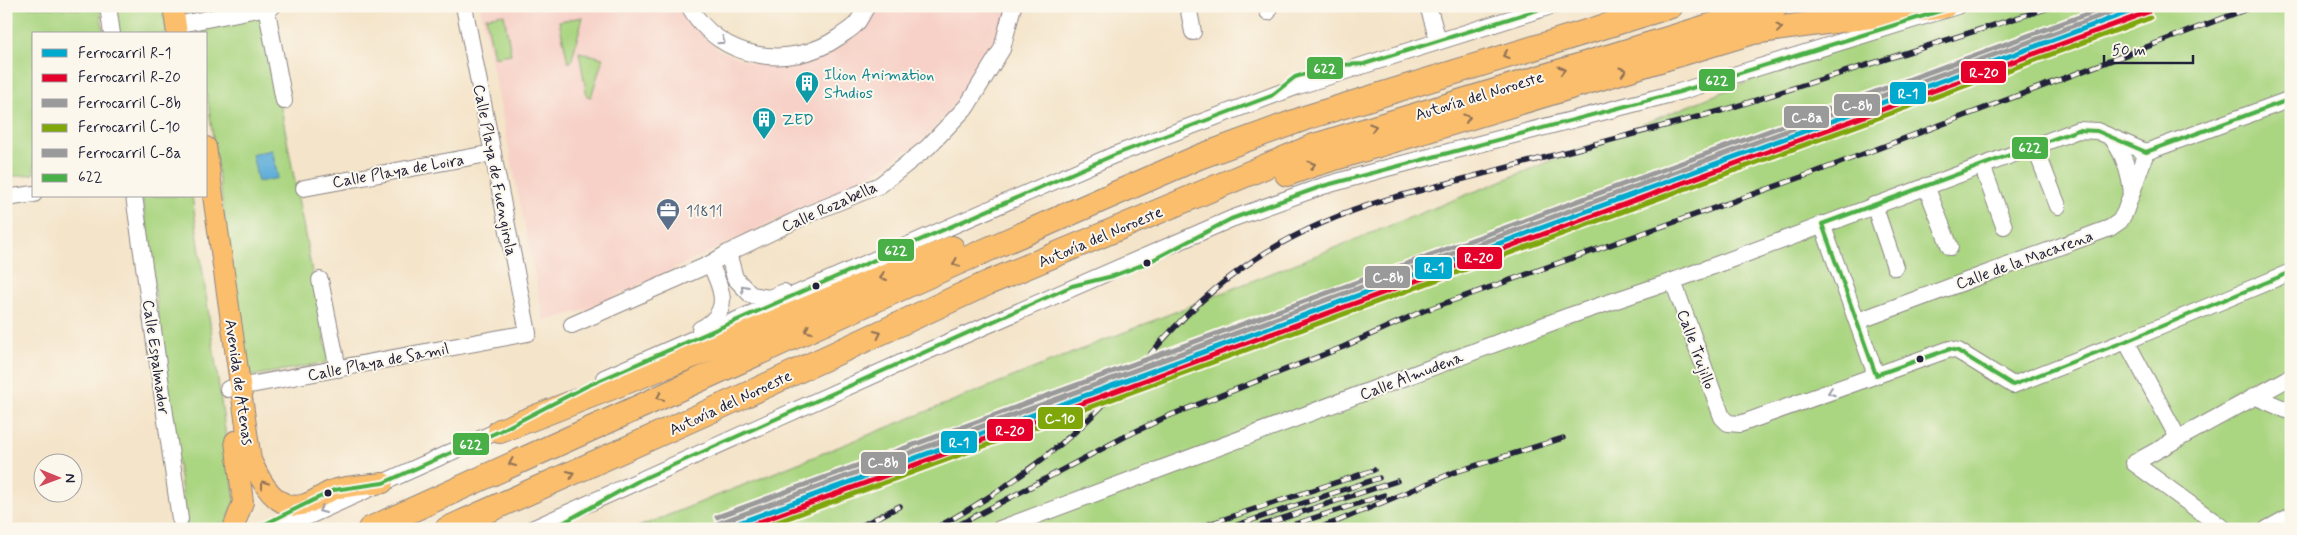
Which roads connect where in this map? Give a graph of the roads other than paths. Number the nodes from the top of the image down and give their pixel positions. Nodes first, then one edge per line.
1 (108, 6) edge
2 (464, 6) edge
3 (689, 6) edge
4 (867, 6) edge
5 (1013, 6) edge
6 (1188, 6) edge
7 (1428, 6) edge
8 (1551, 6) edge
9 (1670, 6) edge
10 (1776, 6) edge
11 (1944, 6) edge
12 (1957, 6) edge
13 (269, 7) edge
14 (182, 21) edge
15 (112, 32) edge
16 (1193, 32) dead end
17 (1438, 40) junction
18 (2291, 100) edge
19 (284, 101) dead end
20 (1308, 117) junction
21 (2112, 138) junction
22 (2034, 146) junction
23 (2146, 152) junction
24 (493, 153) junction
25 (1982, 165) junction
26 (208, 171) edge
27 (1926, 186) junction
28 (304, 188) dead end
29 (32, 194) edge
30 (2132, 197) junction
31 (6, 198) edge
32 (134, 198) edge
33 (200, 198) edge
34 (1874, 205) junction
35 (2058, 206) dead end
36 (1822, 224) junction
37 (2004, 226) dead end
38 (1950, 247) dead end
39 (903, 248) junction
40 (728, 253) junction
41 (710, 264) junction
42 (1895, 267) dead end
43 (2291, 272) edge
44 (320, 280) dead end
45 (1672, 281) junction
46 (988, 283) junction
47 (1858, 321) junction
48 (572, 325) dead end
49 (528, 333) joint
50 (2126, 341) junction
51 (338, 369) junction
52 (1876, 375) junction
53 (2291, 377) edge
54 (587, 386) junction
55 (234, 388) junction
56 (2254, 396) junction
57 (2291, 412) edge
58 (500, 430) junction
59 (2178, 438) junction
60 (640, 480) junction
61 (383, 483) junction
62 (2291, 516) edge
63 (180, 518) dead end
64 (233, 529) edge
65 (280, 529) edge
66 (370, 529) edge
67 (447, 529) edge
68 (532, 529) edge
69 (552, 529) edge
70 (1000, 529) edge
71 (2224, 529) edge
72 (2267, 529) edge

1 - 15 street
2 - 24 street, Calle Playa de Fuengirola
3 -> 4 street
5 - 40 street, Calle Rozabella
6 - 16 street
7 - 17 street
8 - 17 street
9 -> 20 highway, Autovía del Noroeste
46 -> 10 highway, Autovía del Noroeste
46 -> 11 highway
12 - 60 street
13 - 14 street
13 - 19 street
17 - 39 street
18 - 23 street
20 -> 58 highway
20 -> 66 highway, Autovía del Noroeste
21 - 22 street, Calle Almudena
21 - 23 street, Calle Almudena
21 - 30 street
22 - 25 street, Calle Almudena
22 - 35 street
23 - 30 street, Calle de la Macarena
24 - 28 street, Calle Playa de Loira
24 - 49 street, Calle Playa de Fuengirola
25 - 27 street, Calle Almudena
25 - 37 street
26 - 55 main road, Avenida de Atenas
27 - 34 street, Calle Almudena
27 - 38 street
29 - 31 street
30 - 47 street, Calle de la Macarena
32 - 63 street, Calle Espalmador
33 - 55 main road, Avenida de Atenas
34 - 36 street, Calle Almudena
34 - 42 street
36 - 45 street, Calle Almudena
36 - 47 street
39 -> 40 street
39 - 54 street
40 - 41 street, Calle Rozabella
41 - 48 street, Calle Rozabella
41 - 54 street
43 - 50 street
44 - 51 street
52 -> 45 street, Calle Trujillo
45 - 70 street, Calle Almudena
67 -> 46 highway, Autovía del Noroeste
47 - 52 street
49 - 51 street, Calle Playa de Samil
50 - 52 street
50 - 59 street
51 - 55 street, Calle Playa de Samil
53 - 56 street
54 - 58 street
61 -> 55 main road, Avenida de Atenas
55 - 64 main road, Avenida de Atenas
56 - 57 street
56 - 59 street
58 - 61 street
59 - 71 street
60 - 68 street
60 - 69 street
61 -> 65 street
62 - 72 street

